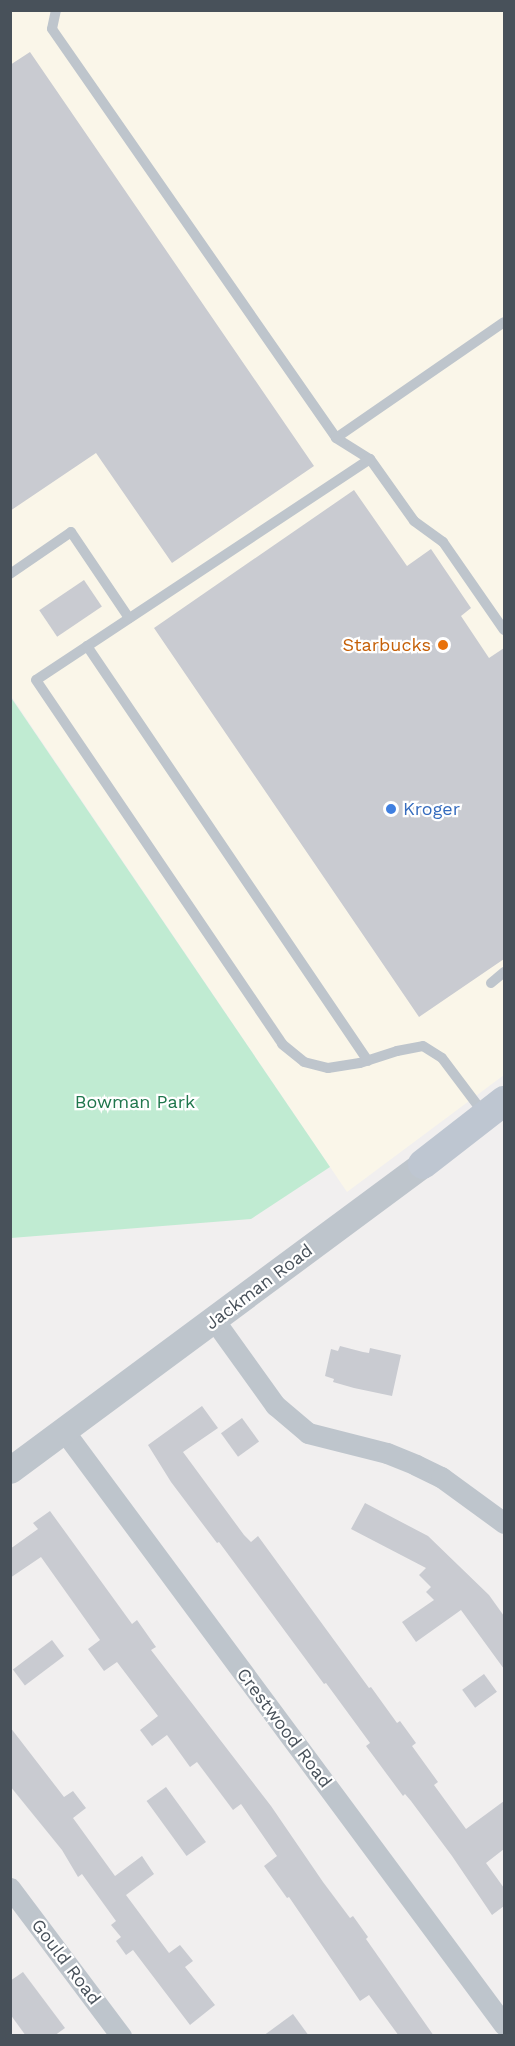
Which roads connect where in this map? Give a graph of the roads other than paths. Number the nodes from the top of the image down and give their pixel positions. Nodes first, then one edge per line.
1 (56, 10) edge
2 (504, 322) edge
3 (336, 438) junction
4 (370, 459) junction
5 (10, 574) edge
6 (129, 618) junction
7 (504, 630) edge
8 (87, 646) junction
9 (504, 972) edge
10 (491, 983) dead end
11 (368, 1061) junction
12 (495, 1108) edge
13 (423, 1164) joint
14 (214, 1320) junction
15 (64, 1431) junction
16 (10, 1470) edge
17 (504, 1523) edge
18 (10, 1888) edge
19 (504, 2025) edge
20 (120, 2036) edge

1 - 3 lane
2 - 3 lane
3 - 4 lane
4 - 6 lane
4 - 7 lane
5 - 6 lane
6 - 8 lane
8 - 11 lane
8 - 11 lane
9 - 10 lane
11 - 12 lane
12 - 13 main road, Jackman Road
13 - 14 street, Jackman Road
14 - 15 street, Jackman Road
14 - 17 street
15 - 16 street, Jackman Road
15 - 19 street, Crestwood Road
18 - 20 street, Gould Road

